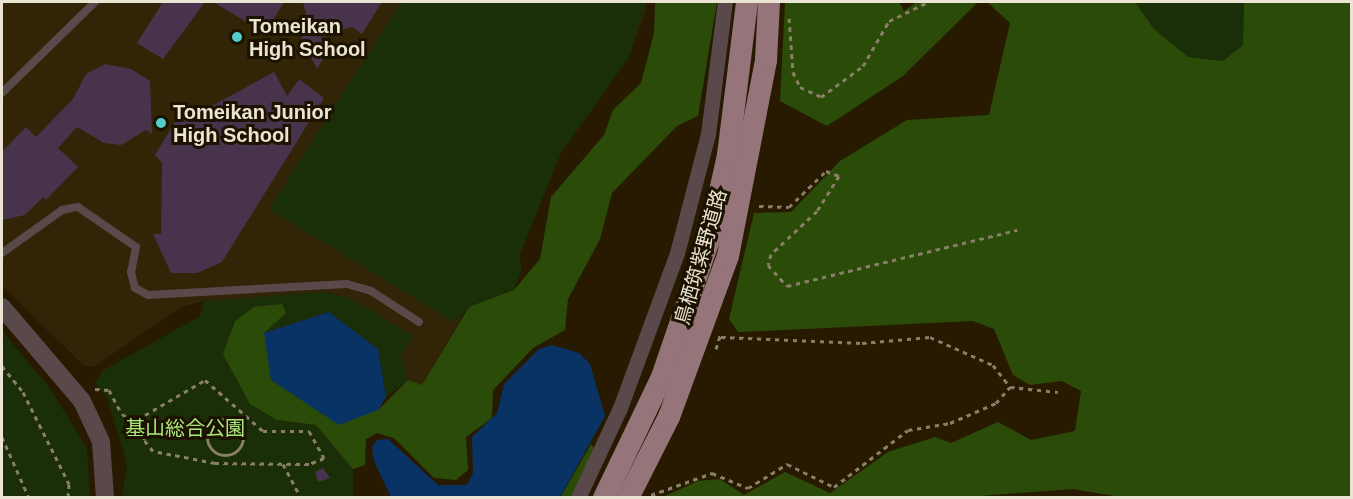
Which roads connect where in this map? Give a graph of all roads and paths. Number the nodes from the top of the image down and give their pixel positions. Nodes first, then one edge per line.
1 (95, 2) edge
2 (725, 2) edge
3 (747, 2) edge
4 (928, 2) edge
5 (778, 4) edge
6 (2, 93) edge
7 (759, 206) dead end
8 (1017, 230) dead end
9 (2, 253) edge
10 (2, 307) edge
11 (420, 322) dead end
12 (721, 337) dead end
13 (2, 366) edge
14 (1010, 387) junction
15 (95, 389) dead end
16 (1058, 392) dead end
17 (243, 416) junction
18 (236, 423) junction
19 (144, 428) junction
20 (2, 437) edge
21 (219, 454) junction
22 (220, 463) junction
23 (283, 464) junction
24 (637, 497) edge
25 (28, 498) edge
26 (68, 498) edge
27 (105, 498) edge
28 (301, 498) edge
29 (579, 498) edge
30 (604, 498) edge

1 - 6 lane
2 - 29 street
3 - 30 main road, 鳥栖筑紫野道路
4 - 5 path
5 - 24 main road
7 - 8 path
9 - 11 lane
10 - 27 street
12 - 14 path
13 - 26 path
14 - 16 path
14 - 24 path
15 - 19 path
17 - 18 path
17 - 19 path
17 - 23 path
18 - 21 path
18 - 21 path
19 - 22 path
20 - 25 path
21 - 22 path
22 - 23 path
23 - 28 path

